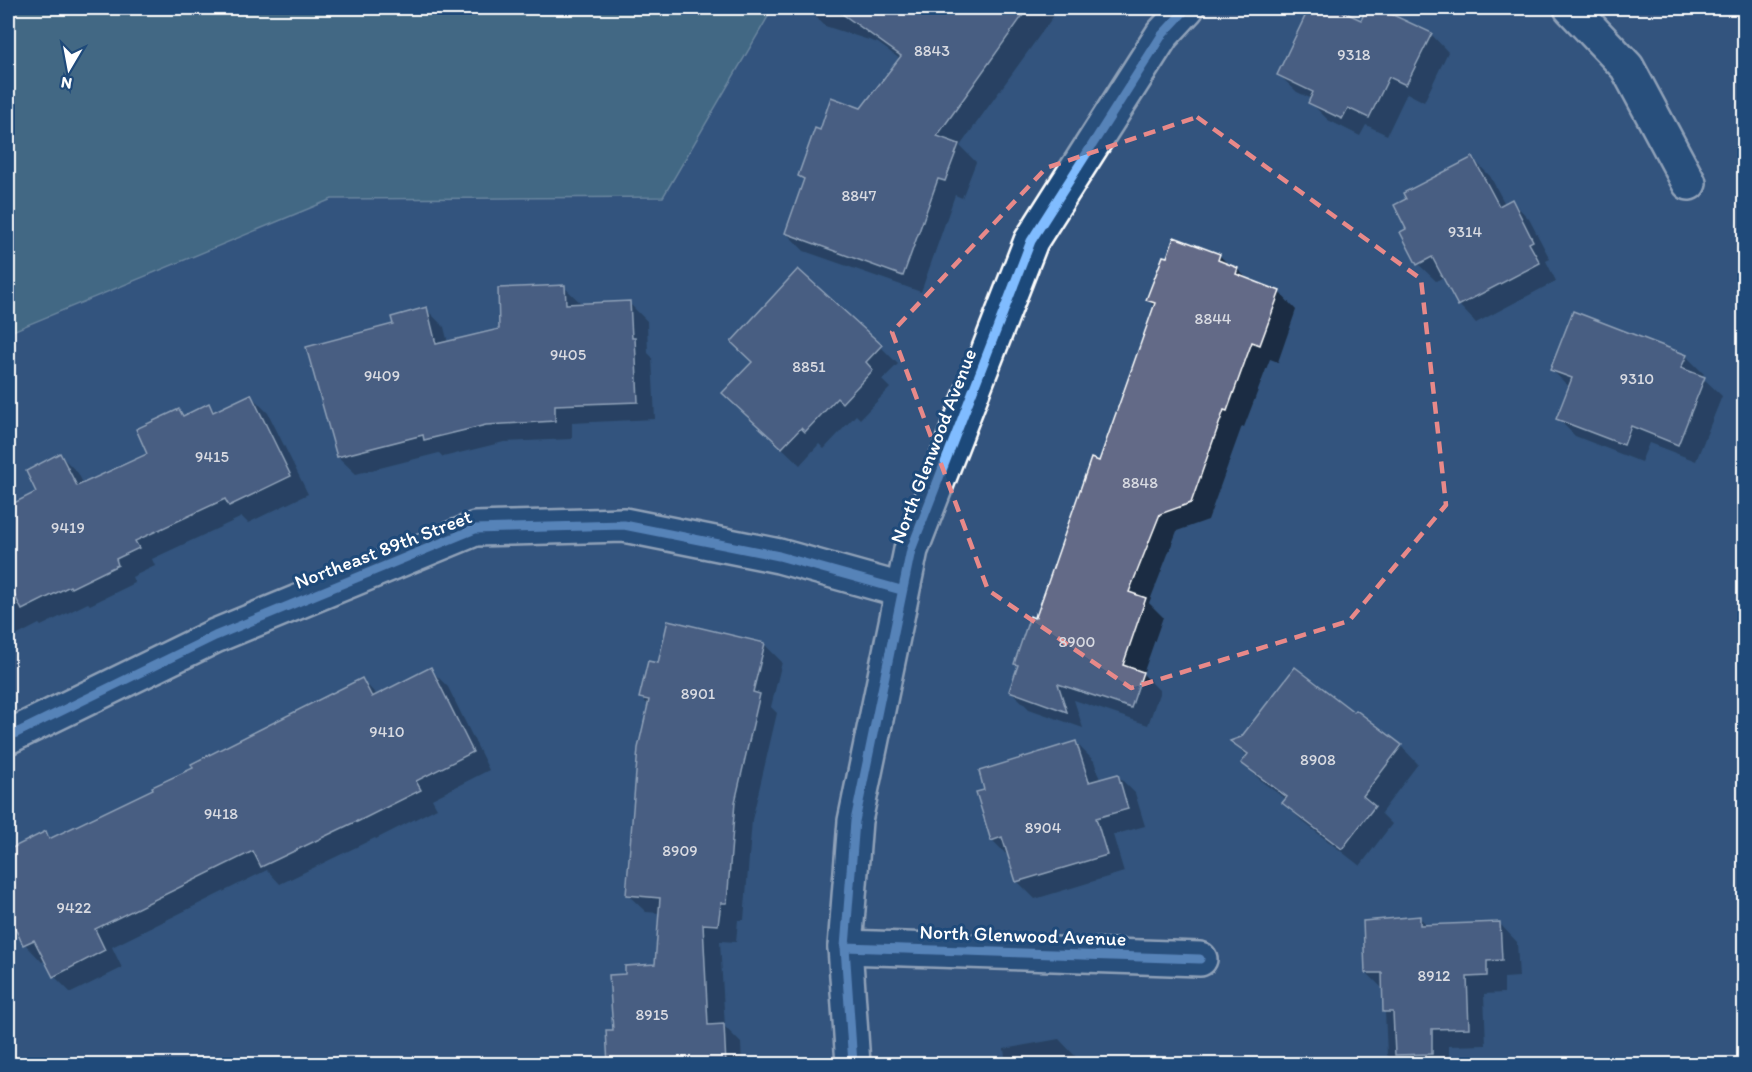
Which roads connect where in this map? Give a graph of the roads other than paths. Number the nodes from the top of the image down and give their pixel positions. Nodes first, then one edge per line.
1 (1187, 8) edge
2 (1571, 8) edge
3 (1689, 183) dead end
4 (901, 591) junction
5 (8, 737) edge
6 (845, 947) junction
7 (1200, 959) dead end
8 (853, 1065) edge

1 - 4 street, North Glenwood Avenue
2 - 3 street
4 - 5 street, Northeast 89th Street
4 - 6 street, North Glenwood Avenue
6 - 7 street, North Glenwood Avenue
6 - 8 street, North Glenwood Avenue

